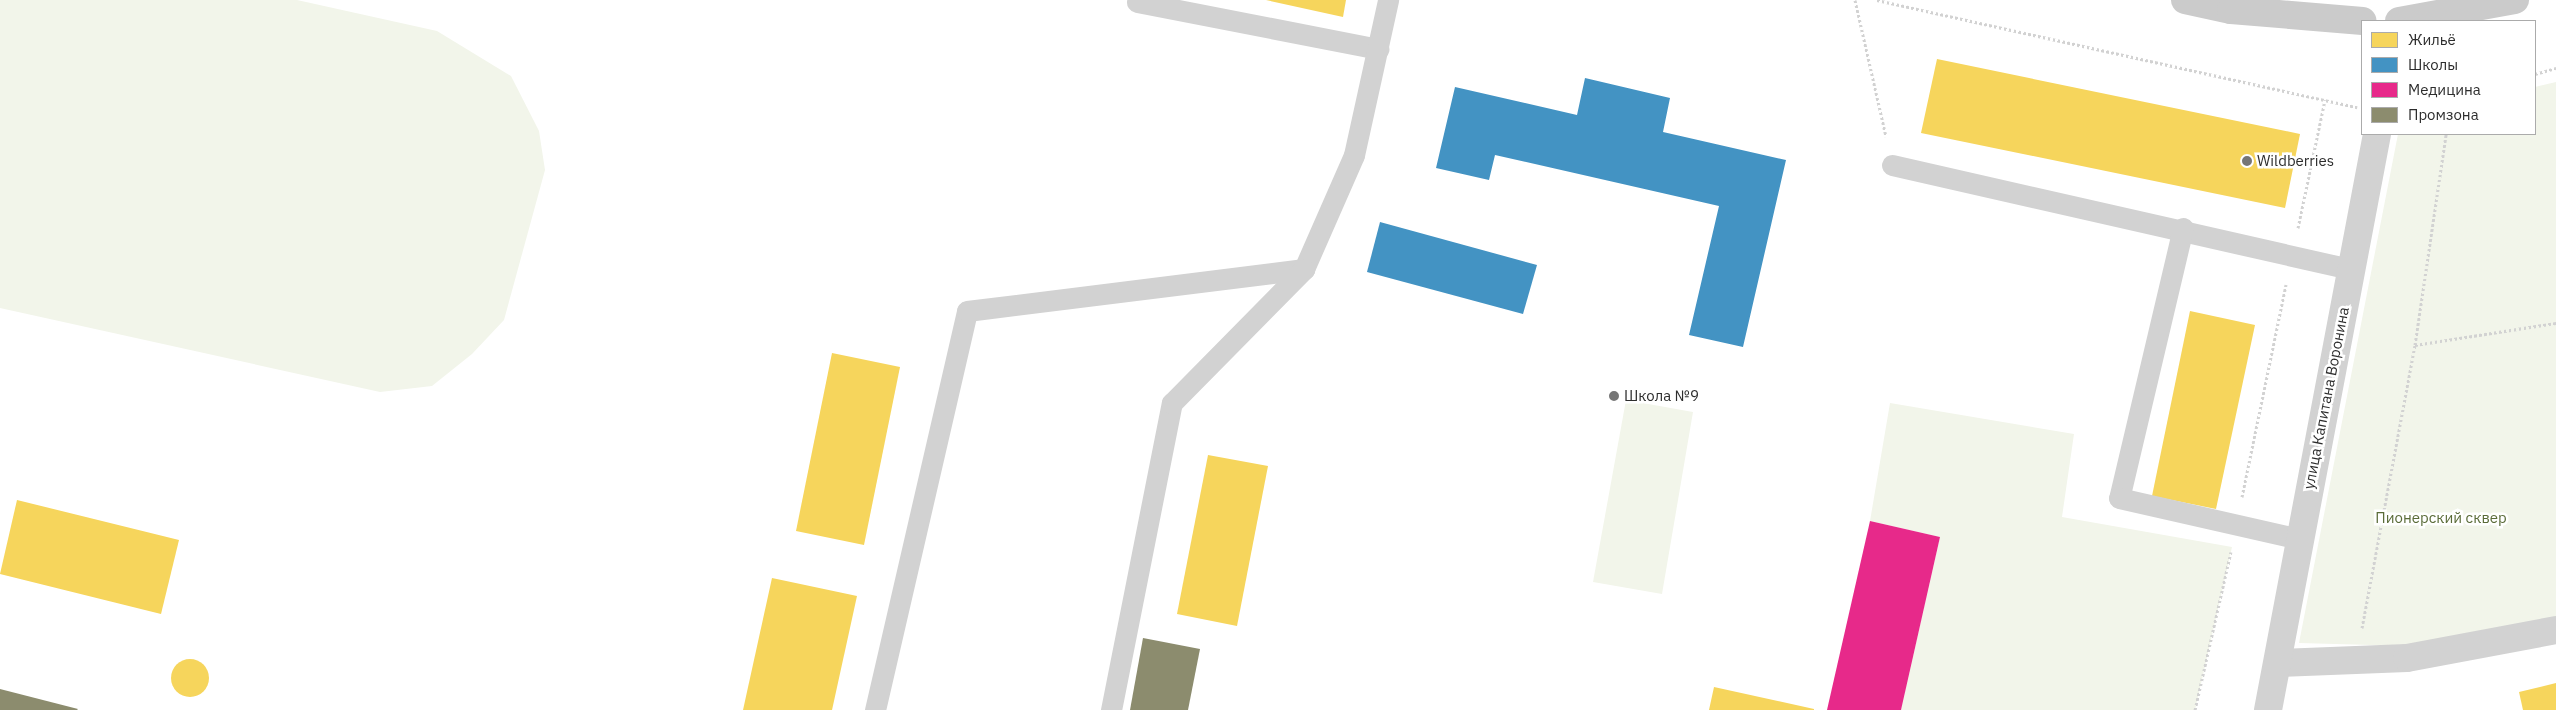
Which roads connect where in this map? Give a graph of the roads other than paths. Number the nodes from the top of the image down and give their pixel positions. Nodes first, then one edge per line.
1 (1388, 0) edge
2 (2184, 0) edge
3 (2515, 0) edge
4 (1137, 2) dead end
5 (2405, 20) edge
6 (2361, 21) edge
7 (1378, 48) junction
8 (2377, 135) edge
9 (1892, 165) road end
10 (2183, 228) junction
11 (1304, 269) junction
12 (2351, 269) junction
13 (2299, 539) junction
14 (2556, 630) edge
15 (2278, 663) junction
16 (875, 710) edge
17 (1111, 710) edge
18 (2268, 710) edge

1 - 7 lane
2 - 6 main road
3 - 5 main road
4 - 7 lane
7 - 11 lane
8 - 12 street, улица Капитана Воронина
9 - 10 lane
10 - 12 lane
10 - 13 lane
11 - 16 lane
11 - 17 lane
12 - 13 street, улица Капитана Воронина
13 - 15 street, улица Капитана Воронина
14 - 15 street
15 - 18 street, улица Капитана Воронина

